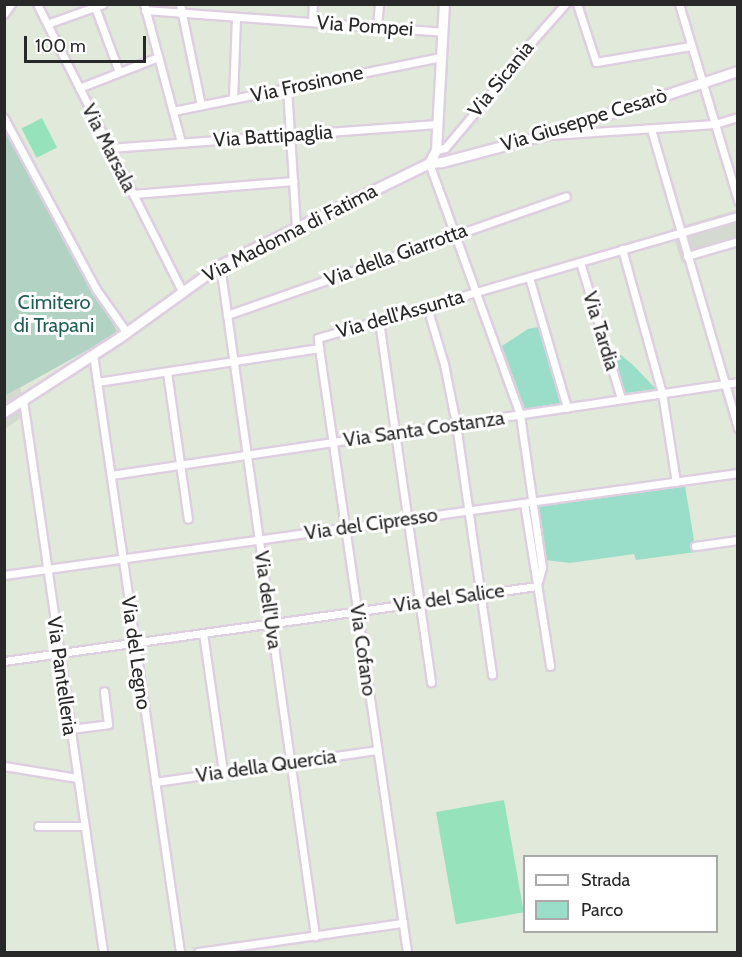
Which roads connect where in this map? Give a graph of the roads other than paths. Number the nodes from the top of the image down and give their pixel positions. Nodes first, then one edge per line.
1 (11, 4) edge
2 (37, 4) edge
3 (103, 4) edge
4 (180, 4) edge
5 (313, 4) edge
6 (379, 4) edge
7 (444, 4) edge
8 (565, 4) edge
9 (577, 4) edge
10 (679, 4) edge
11 (95, 7) junction
12 (145, 7) edge
13 (183, 13) junction
14 (4, 14) edge
15 (236, 17) junction
16 (312, 22) junction
17 (47, 24) junction
18 (377, 27) junction
19 (442, 32) junction
20 (691, 46) junction
21 (158, 57) junction
22 (440, 57) junction
23 (738, 71) edge
24 (119, 72) junction
25 (703, 82) junction
26 (79, 88) junction
27 (287, 88) junction
28 (233, 99) junction
29 (201, 105) junction
30 (173, 111) junction
31 (738, 117) edge
32 (4, 118) edge
33 (437, 124) junction
34 (715, 124) junction
35 (651, 129) junction
36 (290, 134) junction
37 (544, 135) junction
38 (181, 142) junction
39 (109, 148) junction
40 (436, 150) junction
41 (429, 163) junction
42 (293, 181) junction
43 (133, 194) junction
44 (566, 196) dead end
45 (738, 201) edge
46 (738, 216) edge
47 (296, 226) junction
48 (677, 231) junction
49 (454, 234) junction
50 (738, 241) edge
51 (622, 249) junction
52 (688, 258) junction
53 (580, 262) junction
54 (220, 265) junction
55 (529, 277) junction
56 (182, 291) junction
57 (475, 293) junction
58 (427, 307) junction
59 (227, 315) junction
60 (379, 321) junction
61 (127, 333) junction
62 (319, 348) junction
63 (93, 354) junction
64 (234, 362) junction
65 (166, 372) junction
66 (98, 382) junction
67 (738, 382) edge
68 (725, 384) junction
69 (662, 393) junction
70 (621, 399) junction
71 (22, 400) junction
72 (567, 408) junction
73 (4, 411) edge
74 (519, 415) junction
75 (456, 424) junction
76 (738, 429) edge
77 (395, 433) junction
78 (333, 442) junction
79 (247, 455) junction
80 (180, 465) junction
81 (738, 473) edge
82 (111, 475) junction
83 (676, 482) junction
84 (532, 502) junction
85 (524, 503) junction
86 (468, 511) junction
87 (188, 519) dead end
88 (407, 519) junction
89 (345, 528) junction
90 (259, 540) junction
91 (738, 540) edge
92 (695, 546) dead end
93 (123, 559) junction
94 (47, 569) junction
95 (4, 575) edge
96 (537, 586) junction
97 (480, 594) junction
98 (419, 602) junction
99 (357, 611) junction
100 (271, 624) junction
101 (202, 633) junction
102 (135, 643) junction
103 (59, 654) junction
104 (4, 661) edge
105 (550, 666) dead end
106 (492, 674) dead end
107 (431, 682) dead end
108 (104, 691) dead end
109 (70, 729) junction
110 (378, 750) junction
111 (291, 762) junction
112 (4, 766) edge
113 (224, 772) junction
114 (77, 778) junction
115 (155, 782) junction
116 (38, 826) dead end
117 (84, 826) junction
118 (403, 923) junction
119 (315, 936) junction
120 (103, 952) edge
121 (180, 952) edge
122 (198, 952) edge
123 (407, 952) edge

1 - 14 street
2 - 17 street, Via Marsala
3 - 11 street
4 - 13 street
5 - 16 street
6 - 18 street
7 - 19 street
8 - 40 street, Via Sicania
9 - 20 street
10 - 20 street
11 - 17 street
11 - 24 street
12 - 13 street, Via Pompei
12 - 21 street
13 - 15 street, Via Pompei
13 - 29 street
15 - 16 street, Via Pompei
15 - 28 street
16 - 18 street, Via Pompei
17 - 26 street, Via Marsala
18 - 19 street, Via Pompei
19 - 22 street
20 - 25 street
21 - 24 street
21 - 30 street
22 - 27 street, Via Frosinone
22 - 33 street
23 - 25 street, Via Giuseppe Cesarò
24 - 26 street
25 - 34 street
25 - 37 street, Via Giuseppe Cesarò
26 - 39 street, Via Marsala
27 - 28 street, Via Frosinone
27 - 36 street
28 - 29 street, Via Frosinone
29 - 30 street, Via Frosinone
30 - 38 street
31 - 34 street
32 - 61 street
33 - 36 street, Via Battipaglia
33 - 40 street
34 - 35 street
34 - 45 street
35 - 37 street
35 - 48 street
36 - 38 street, Via Battipaglia
36 - 42 street
37 - 41 street, Via Giuseppe Cesarò
38 - 39 street, Via Battipaglia
39 - 43 street, Via Marsala
40 - 41 street
41 - 47 street, Via Madonna di Fatima
41 - 49 street
42 - 43 street
42 - 47 street
43 - 56 street, Via Marsala
44 - 49 street, Via della Giarrotta
46 - 48 street, Via dell'Assunta
47 - 54 street, Via Madonna di Fatima
48 - 51 street, Via dell'Assunta
48 - 52 street
49 - 57 street
49 - 59 street, Via della Giarrotta
50 - 52 street
51 - 53 street, Via dell'Assunta
51 - 69 street
52 - 68 street
53 - 55 street, Via dell'Assunta
53 - 70 street, Via Tardia
54 - 56 street, Via Madonna di Fatima
54 - 59 street, Via dell'Uva
55 - 57 street, Via dell'Assunta
55 - 72 street
56 - 61 street, Via Madonna di Fatima
57 - 58 street, Via dell'Assunta
57 - 74 street
58 - 60 street, Via dell'Assunta
58 - 75 street
59 - 64 street, Via dell'Uva
60 - 62 street, Via dell'Assunta
60 - 77 street
61 - 63 street, Via Madonna di Fatima
62 - 64 street, Via dell'Assunta
62 - 78 street, Via Cofano
63 - 66 street, Via del Legno
63 - 71 street, Via Madonna di Fatima
64 - 65 street, Via dell'Assunta
64 - 79 street, Via dell'Uva
65 - 66 street, Via dell'Assunta
65 - 80 street
66 - 82 street, Via del Legno
67 - 68 street, Via Santa Costanza
68 - 69 street, Via Santa Costanza
68 - 76 street
69 - 70 street, Via Santa Costanza
69 - 83 street
70 - 72 street, Via Santa Costanza
71 - 73 street, Via Madonna di Fatima
71 - 94 street, Via Pantelleria
72 - 74 street, Via Santa Costanza
74 - 75 street, Via Santa Costanza
74 - 84 street
75 - 77 street, Via Santa Costanza
75 - 86 street
77 - 78 street, Via Santa Costanza
77 - 88 street
78 - 79 street, Via Santa Costanza
78 - 89 street, Via Cofano
79 - 80 street, Via Santa Costanza
79 - 90 street, Via dell'Uva
80 - 82 street, Via Santa Costanza
80 - 87 street
81 - 83 street, Via del Cipresso
82 - 93 street, Via del Legno
83 - 84 street, Via del Cipresso
84 - 85 street, Via del Cipresso
84 - 96 street
85 - 86 street, Via del Cipresso
85 - 96 street
86 - 88 street, Via del Cipresso
86 - 97 street
88 - 89 street, Via del Cipresso
88 - 98 street
89 - 90 street, Via del Cipresso
89 - 99 street, Via Cofano
90 - 93 street, Via del Cipresso
90 - 100 street, Via dell'Uva
91 - 92 street
93 - 94 street, Via del Cipresso
93 - 102 street, Via del Legno
94 - 95 street, Via del Cipresso
94 - 103 street, Via Pantelleria
96 - 97 street, Via del Salice
96 - 105 street
97 - 98 street, Via del Salice
97 - 106 street
98 - 99 street, Via del Salice
98 - 107 street
99 - 100 street, Via del Salice
99 - 110 street, Via Cofano
100 - 101 street, Via del Salice
100 - 111 street, Via dell'Uva
101 - 102 street, Via del Salice
101 - 113 street
102 - 103 street, Via del Salice
102 - 115 street, Via del Legno
103 - 104 street, Via del Salice
103 - 109 street, Via Pantelleria
108 - 109 street
109 - 114 street, Via Pantelleria
110 - 111 street, Via della Quercia
110 - 118 street, Via Cofano
111 - 113 street, Via della Quercia
111 - 119 street, Via dell'Uva
112 - 114 street
113 - 115 street, Via della Quercia
114 - 117 street, Via Pantelleria
115 - 121 street, Via del Legno
116 - 117 street
117 - 120 street, Via Pantelleria
118 - 119 street
118 - 123 street, Via Cofano
119 - 122 street

